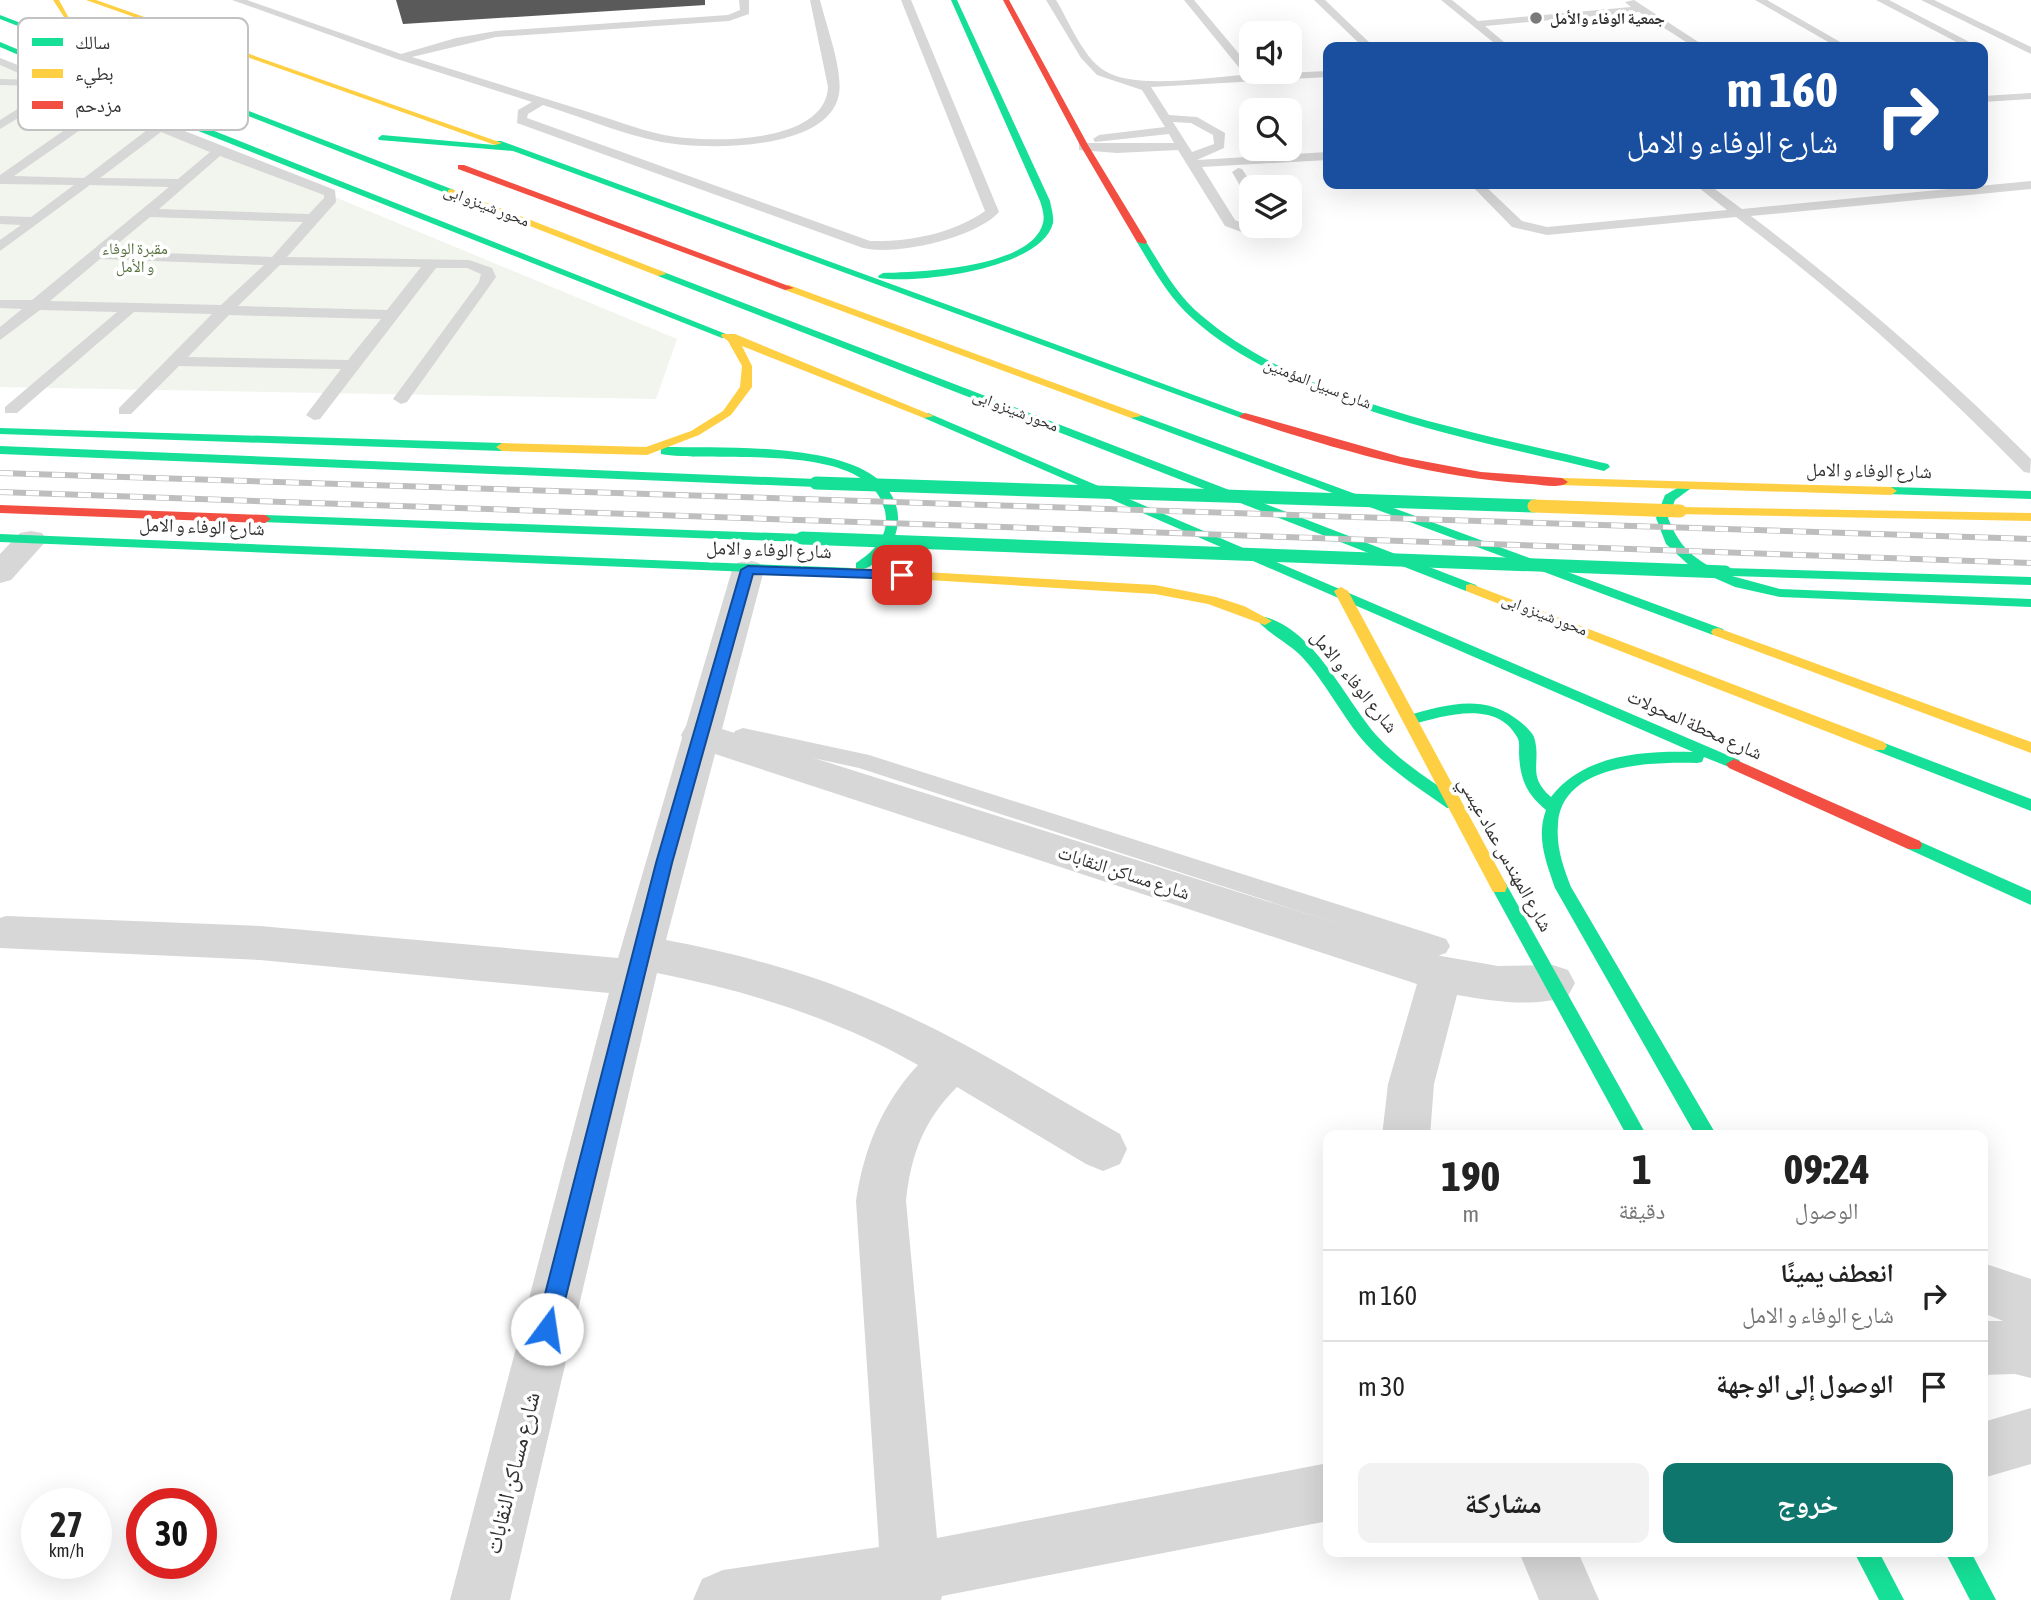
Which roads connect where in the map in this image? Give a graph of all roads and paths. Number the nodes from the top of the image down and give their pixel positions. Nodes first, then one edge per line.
1 (56, 0) edge
2 (89, 0) edge
3 (237, 0) edge
4 (744, 0) edge
5 (815, 0) edge
6 (906, 0) edge
7 (954, 0) edge
8 (1006, 0) edge
9 (1051, 0) edge
10 (1189, 0) edge
11 (1319, 0) edge
12 (1446, 0) edge
13 (1616, 0) edge
14 (1627, 0) edge
15 (1760, 0) edge
16 (1881, 0) edge
17 (1926, 0) edge
18 (1641, 9) junction
19 (42, 10) dead end
20 (1590, 13) junction
21 (0, 17) edge
22 (63, 18) edge
23 (71, 18) edge
24 (141, 18) edge
25 (18, 24) edge
26 (1477, 24) junction
27 (1363, 42) edge
28 (1499, 42) edge
29 (1693, 42) edge
30 (1835, 42) edge
31 (1963, 42) edge
32 (0, 44) edge
33 (18, 51) edge
34 (2031, 51) edge
35 (248, 55) edge
36 (401, 57) junction
37 (0, 61) edge
38 (1239, 61) edge
39 (1323, 67) edge
40 (1302, 68) edge
41 (18, 69) edge
42 (1302, 74) edge
43 (1323, 74) edge
44 (1239, 75) edge
45 (0, 82) edge
46 (18, 83) edge
47 (1137, 83) junction
48 (2031, 88) edge
49 (1988, 92) edge
50 (2031, 96) edge
51 (1988, 99) edge
52 (542, 102) junction
53 (0, 111) edge
54 (18, 111) edge
55 (18, 114) edge
56 (248, 114) edge
57 (1164, 118) junction
58 (0, 125) edge
59 (73, 130) edge
60 (154, 130) edge
61 (180, 130) edge
62 (186, 130) edge
63 (1172, 130) junction
64 (1076, 147) junction
65 (516, 149) junction
66 (1046, 149) dead end
67 (218, 151) junction
68 (1021, 151) junction
69 (1323, 156) edge
70 (1191, 160) junction
71 (1323, 166) edge
72 (1238, 172) junction
73 (1240, 175) edge
74 (1, 180) edge
75 (86, 181) junction
76 (181, 183) junction
77 (2031, 185) edge
78 (1481, 189) edge
79 (1707, 189) edge
80 (147, 213) junction
81 (1740, 213) junction
82 (313, 218) junction
83 (0, 220) edge
84 (34, 221) junction
85 (1239, 228) edge
86 (0, 247) edge
87 (97, 255) junction
88 (276, 261) junction
89 (432, 263) junction
90 (857, 275) junction
91 (0, 304) edge
92 (36, 305) junction
93 (131, 307) junction
94 (225, 310) junction
95 (390, 315) junction
96 (0, 335) edge
97 (730, 336) junction
98 (174, 360) junction
99 (352, 365) junction
100 (401, 400) dead end
101 (11, 410) dead end
102 (125, 411) dead end
103 (314, 415) dead end
104 (0, 431) edge
105 (0, 450) edge
106 (647, 451) junction
107 (2030, 468) edge
108 (1688, 486) junction
109 (2031, 495) edge
110 (0, 509) edge
111 (2031, 517) edge
112 (0, 538) edge
113 (32, 540) junction
114 (748, 570) junction
115 (846, 572) junction
116 (0, 573) edge
117 (2031, 581) edge
118 (1341, 591) junction
119 (2031, 603) edge
120 (1911, 704) junction
121 (1411, 720) junction
122 (2031, 731) edge
123 (721, 736) junction
124 (2031, 748) edge
125 (1730, 762) junction
126 (1453, 804) junction
127 (2031, 805) edge
128 (1554, 808) junction
129 (2031, 898) edge
130 (6, 933) dead end
131 (1439, 960) junction
132 (637, 964) junction
133 (1553, 983) junction
134 (951, 1063) junction
135 (1407, 1130) edge
136 (1634, 1130) edge
137 (1704, 1130) edge
138 (1103, 1149) dead end
139 (1988, 1290) edge
140 (2031, 1305) edge
141 (1988, 1348) edge
142 (2031, 1351) edge
143 (2031, 1436) edge
144 (1988, 1449) edge
145 (1323, 1493) edge
146 (1550, 1557) edge
147 (1869, 1557) edge
148 (1960, 1557) edge
149 (910, 1587) edge
150 (480, 1600) edge
151 (723, 1600) edge
152 (1569, 1600) edge
153 (1892, 1600) edge
154 (1984, 1600) edge

1 - 23 main road
2 - 24 main road
3 - 36 lane
4 - 36 lane
5 - 52 lane
6 - 52 lane
7 - 68 main road
8 - 64 main road, شارع سبيل المؤمنين
9 - 47 lane
10 - 38 lane
11 - 27 lane
12 - 26 lane
13 - 20 lane
14 - 18 lane
15 - 30 lane
16 - 31 lane
17 - 34 lane
18 - 20 lane
18 - 29 lane
19 - 22 main road
20 - 26 lane
21 - 25 main road, محور شينزو ابى
26 - 28 lane
32 - 33 main road
35 - 65 main road
36 - 52 lane
37 - 41 lane
39 - 40 lane
42 - 43 lane
44 - 47 lane
45 - 46 lane
47 - 57 lane
48 - 49 lane
50 - 51 lane
53 - 54 lane
55 - 58 lane
56 - 127 main road, محور شينزو ابى
57 - 63 lane
57 - 70 lane
59 - 74 lane
60 - 75 lane
61 - 67 lane
62 - 97 main road, شارع محطة المحولات
63 - 64 lane
63 - 70 lane
64 - 70 lane
64 - 108 main road, شارع سبيل المؤمنين
65 - 90 main road
65 - 120 main road, محور شينزو ابى
66 - 68 main road
67 - 76 lane
67 - 82 lane
68 - 90 main road
69 - 70 lane
70 - 72 lane
70 - 85 lane
71 - 72 lane
72 - 73 lane
74 - 75 lane
75 - 76 lane
75 - 84 lane
76 - 80 lane
77 - 81 lane
78 - 81 lane
79 - 81 lane
80 - 82 lane
80 - 87 lane
81 - 107 lane
82 - 88 lane
83 - 84 lane
84 - 86 lane
87 - 88 lane
87 - 92 lane
88 - 89 lane
88 - 94 lane
89 - 95 lane
89 - 100 lane
90 - 108 main road
91 - 92 lane
92 - 93 lane
92 - 96 lane
93 - 94 lane
93 - 101 lane
94 - 95 lane
94 - 98 lane
95 - 99 lane
97 - 106 main road
97 - 118 main road, شارع محطة المحولات
98 - 99 lane
98 - 102 lane
99 - 103 lane
104 - 106 main road
105 - 111 main road, bridge
106 - 115 main road
108 - 109 main road, شارع الوفاء و الامل
108 - 119 main road
110 - 117 main road, bridge
112 - 113 main road, شارع الوفاء و الامل
113 - 114 main road, شارع الوفاء و الامل
113 - 116 street
114 - 115 main road, شارع الوفاء و الامل
114 - 123 street, شارع مساكن النقابات
115 - 126 main road, شارع الوفاء و الامل
118 - 121 main road, شارع المهندس عماد عيسي
118 - 125 main road, شارع محطة المحولات
120 - 122 main road
120 - 124 main road, محور شينزو ابى
121 - 126 main road, شارع المهندس عماد عيسي
121 - 128 main road
123 - 131 street, شارع مساكن النقابات
123 - 132 street, شارع مساكن النقابات
125 - 128 main road, شارع المهندس عماد عيسي
125 - 129 main road, شارع محطة المحولات
126 - 133 main road, شارع المهندس عماد عيسي
128 - 137 main road, شارع المهندس عماد عيسي
130 - 132 street
131 - 133 street, شارع مساكن النقابات
131 - 135 street
132 - 134 street
132 - 150 street, شارع مساكن النقابات
133 - 136 main road, شارع المهندس عماد عيسي
134 - 138 street
134 - 149 street
139 - 140 street
141 - 142 street
143 - 144 street
145 - 149 street
146 - 152 street
147 - 153 main road
148 - 154 main road
149 - 151 street

